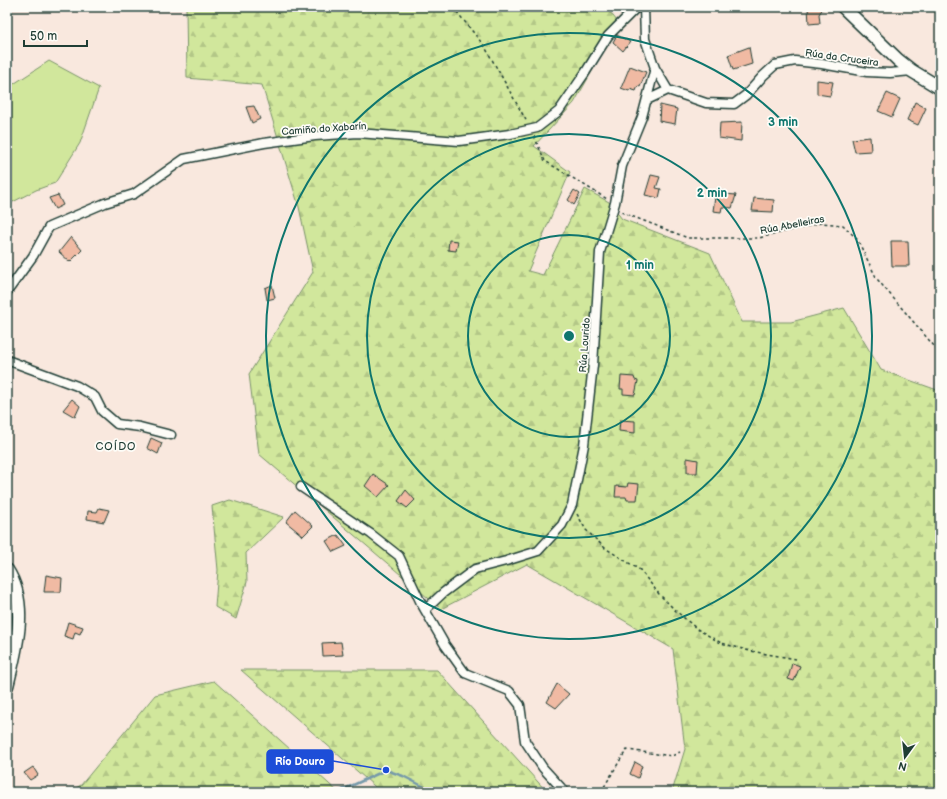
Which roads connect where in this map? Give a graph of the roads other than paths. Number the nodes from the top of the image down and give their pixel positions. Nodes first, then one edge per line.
1 (637, 7) edge
2 (644, 7) edge
3 (843, 7) edge
4 (655, 68) junction
5 (912, 70) junction
6 (940, 88) edge
7 (668, 90) junction
8 (647, 100) junction
9 (7, 292) edge
10 (7, 360) edge
11 (171, 435) dead end
12 (301, 487) dead end
13 (7, 570) edge
14 (425, 610) junction
15 (7, 686) edge
16 (565, 792) edge

1 - 9 street, Camiño do Xabarín
2 - 4 street
3 - 5 main road
4 - 7 street
4 - 8 street, Rúa Lourido
5 - 6 main road
5 - 7 street, Rúa da Cruceira
7 - 8 street
8 - 14 street, Rúa Lourido
10 - 11 street
12 - 14 street
13 - 15 main road
14 - 16 street

